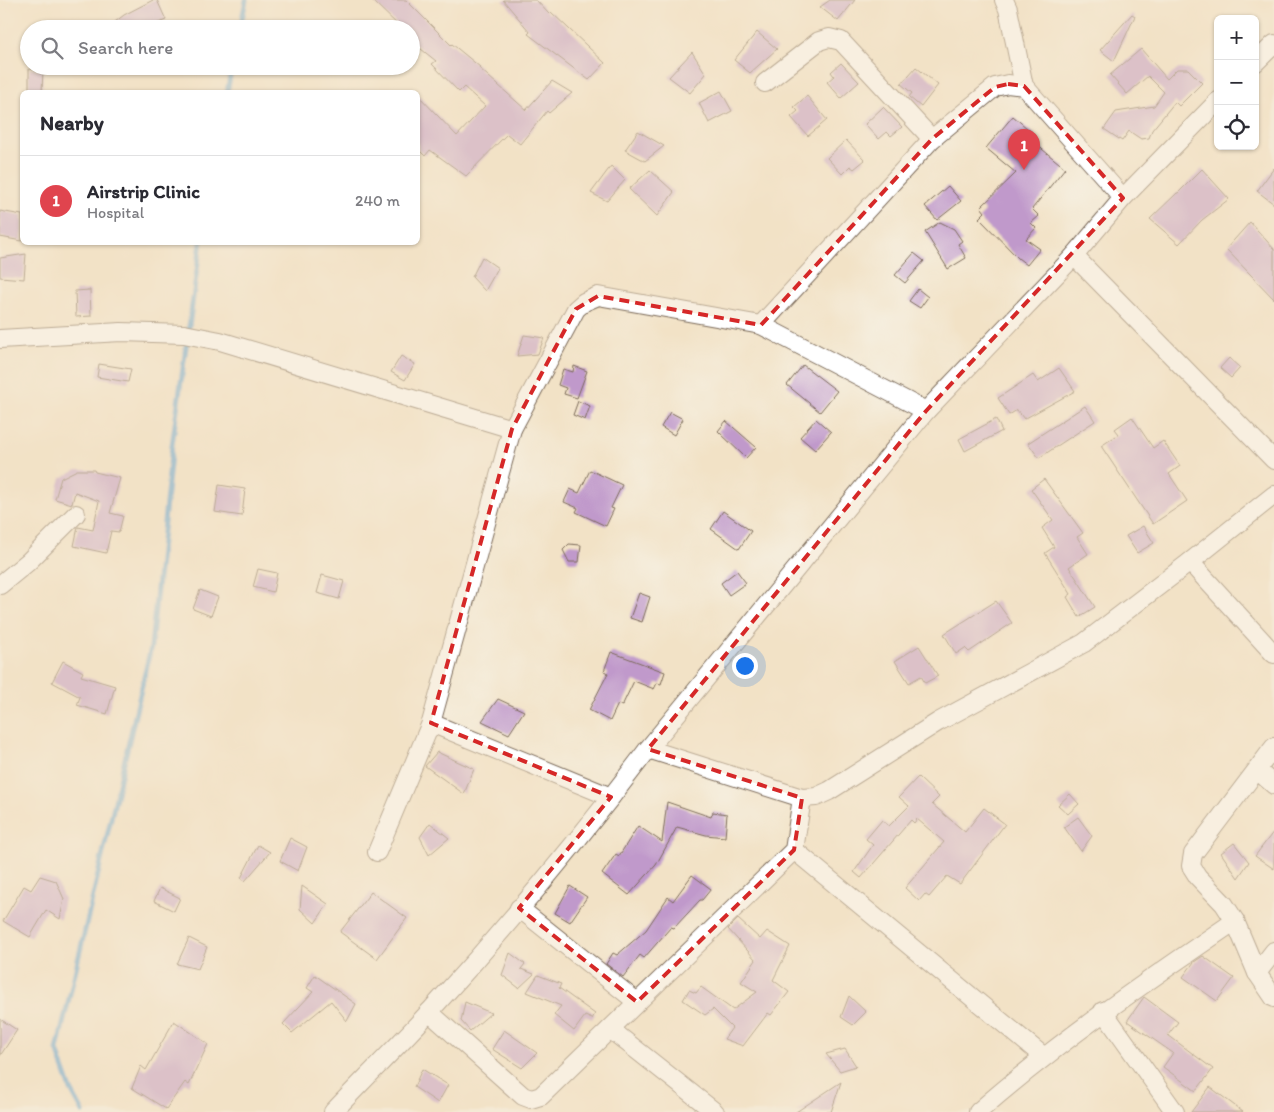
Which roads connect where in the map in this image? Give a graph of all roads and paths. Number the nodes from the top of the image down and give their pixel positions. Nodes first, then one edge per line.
1 (1004, 0) edge
2 (1274, 44) edge
3 (1258, 60) edge
4 (765, 83) dead end
5 (1024, 86) junction
6 (1215, 105) edge
7 (932, 138) junction
8 (1124, 198) junction
9 (1074, 256) junction
10 (761, 325) junction
11 (0, 339) edge
12 (926, 411) junction
13 (512, 429) junction
14 (1274, 460) edge
15 (1274, 495) edge
16 (76, 514) dead end
17 (1190, 562) junction
18 (0, 585) edge
19 (1274, 654) edge
20 (431, 723) junction
21 (1274, 747) edge
22 (648, 748) junction
23 (1257, 770) junction
24 (1274, 785) edge
25 (611, 797) junction
26 (802, 798) junction
27 (794, 850) junction
28 (377, 852) dead end
29 (519, 908) junction
30 (1235, 921) junction
31 (1274, 951) edge
32 (1256, 973) junction
33 (1274, 998) edge
34 (637, 1002) junction
35 (1103, 1011) junction
36 (429, 1012) junction
37 (610, 1029) junction
38 (1044, 1056) junction
39 (333, 1112) edge
40 (715, 1112) edge
41 (978, 1112) edge
42 (1174, 1112) edge

1 - 5 street
2 - 3 street
4 - 7 street
5 - 7 street
5 - 8 street
6 - 8 street
7 - 10 street
8 - 9 street
9 - 12 street
9 - 14 street
10 - 12 street
10 - 13 street
11 - 13 street
12 - 22 street
13 - 20 street
15 - 17 street
16 - 18 street
17 - 19 street
17 - 26 street
20 - 25 street
20 - 28 street
21 - 23 street
22 - 25 street
22 - 26 street
23 - 24 street
23 - 30 street
25 - 29 street
26 - 27 street
27 - 34 street
27 - 38 street
29 - 34 street
29 - 36 street
30 - 32 street
30 - 35 street
31 - 32 street
32 - 33 street
34 - 37 street
35 - 38 street
35 - 42 street
36 - 37 street
36 - 39 street
37 - 40 street
38 - 41 street

